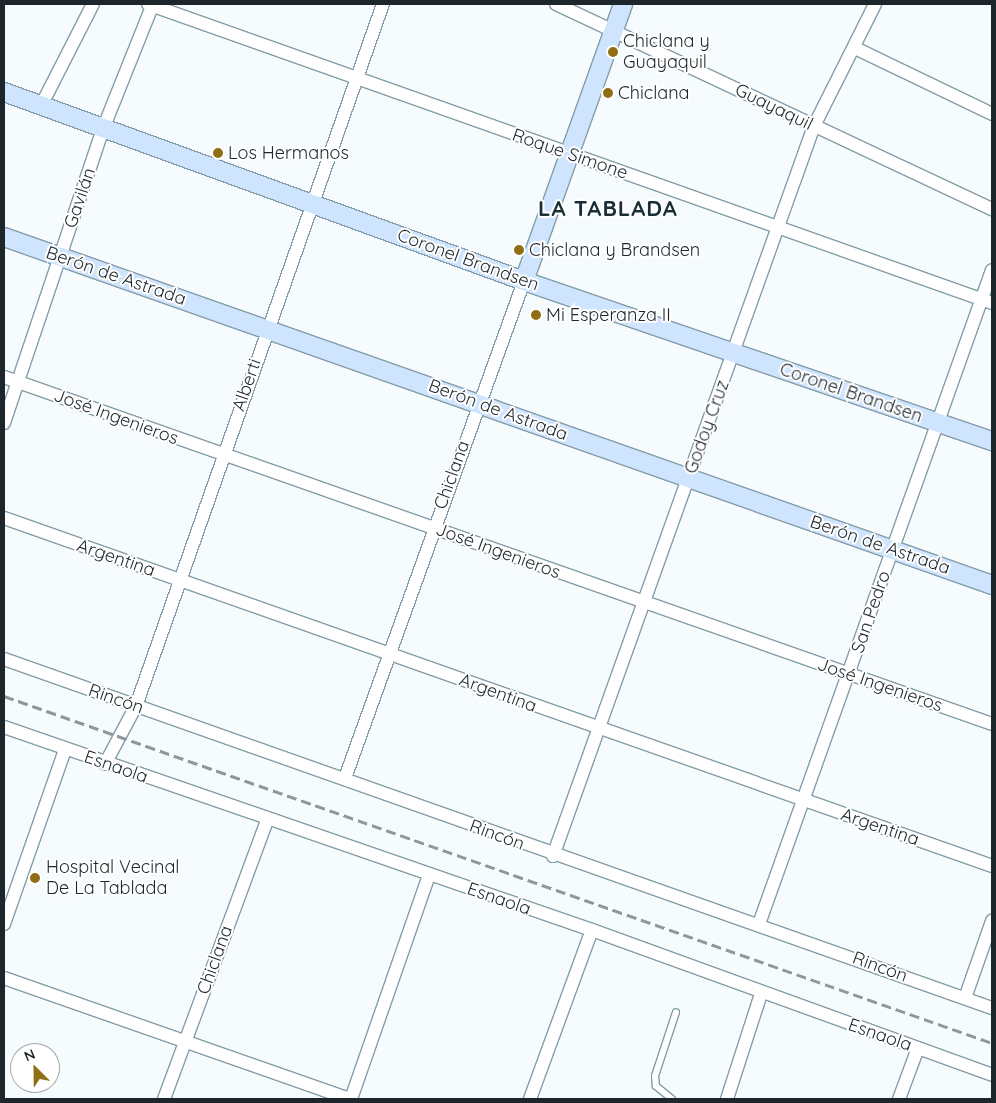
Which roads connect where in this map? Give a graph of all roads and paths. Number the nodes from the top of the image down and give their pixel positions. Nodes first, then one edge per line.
1 (93, 4) edge
2 (151, 4) edge
3 (383, 4) edge
4 (556, 4) edge
5 (623, 4) edge
6 (875, 4) edge
7 (612, 30) junction
8 (855, 48) junction
9 (355, 80) junction
10 (4, 92) edge
11 (41, 106) junction
12 (992, 114) edge
13 (814, 126) junction
14 (104, 128) junction
15 (568, 152) junction
16 (311, 203) junction
17 (992, 209) edge
18 (779, 228) junction
19 (4, 237) edge
20 (60, 257) junction
21 (992, 270) edge
22 (524, 281) junction
23 (987, 301) edge
24 (267, 328) junction
25 (733, 352) junction
26 (4, 377) edge
27 (18, 382) junction
28 (478, 404) junction
29 (937, 422) junction
30 (4, 423) edge
31 (992, 441) edge
32 (222, 455) junction
33 (688, 478) junction
34 (4, 518) edge
35 (434, 528) junction
36 (893, 550) junction
37 (179, 580) junction
38 (992, 585) edge
39 (644, 605) junction
40 (390, 654) junction
41 (4, 659) edge
42 (849, 674) junction
43 (136, 706) junction
44 (992, 724) edge
45 (4, 727) edge
46 (600, 730) junction
47 (65, 750) junction
48 (105, 764) junction
49 (345, 778) junction
50 (804, 801) junction
51 (267, 820) junction
52 (553, 856) junction
53 (992, 866) edge
54 (429, 875) junction
55 (992, 921) edge
56 (4, 924) edge
57 (759, 924) junction
58 (592, 930) junction
59 (4, 978) edge
60 (762, 994) junction
61 (965, 998) junction
62 (992, 1008) edge
63 (676, 1012) dead end
64 (185, 1042) junction
65 (918, 1048) junction
66 (992, 1075) edge
67 (164, 1099) edge
68 (350, 1099) edge
69 (530, 1099) edge
70 (672, 1099) edge
71 (728, 1099) edge
72 (899, 1099) edge

1 - 11 street
2 - 9 street, Roque Simone
2 - 14 street, Gavilán
3 - 9 street, Alberti
4 - 7 street, Guayaquil
5 - 7 street, Chiclana
6 - 8 street, Godoy Cruz
7 - 13 street, Guayaquil
7 - 15 street, Chiclana
8 - 12 street
8 - 13 street, Godoy Cruz
9 - 15 street, Roque Simone
9 - 16 street, Alberti
10 - 11 street, Coronel Brandsen
11 - 14 street, Coronel Brandsen
13 - 17 street, Guayaquil
13 - 18 street, Godoy Cruz
14 - 16 street, Coronel Brandsen
14 - 20 street, Gavilán
15 - 18 street, Roque Simone
15 - 22 street, Chiclana
16 - 22 street, Coronel Brandsen
16 - 24 street, Alberti
18 - 23 street, Roque Simone
18 - 25 street, Godoy Cruz
19 - 20 street, Berón de Astrada
20 - 24 street, Berón de Astrada
20 - 27 street, Gavilán
21 - 23 street, San Pedro
22 - 25 street, Coronel Brandsen
22 - 28 street, Chiclana
23 - 29 street, San Pedro
24 - 28 street, Berón de Astrada
24 - 32 street, Alberti
25 - 29 street, Coronel Brandsen
25 - 33 street, Godoy Cruz
26 - 27 street, José Ingenieros
27 - 30 street, Gavilán
27 - 32 street, José Ingenieros
28 - 33 street, Berón de Astrada
28 - 35 street, Chiclana
29 - 31 street, Coronel Brandsen
29 - 36 street, San Pedro
32 - 35 street, José Ingenieros
32 - 37 street, Alberti
33 - 36 street, Berón de Astrada
33 - 39 street, Godoy Cruz
34 - 37 street, Argentina
35 - 39 street, José Ingenieros
35 - 40 street, Chiclana
36 - 38 street, Berón de Astrada
36 - 42 street, San Pedro
37 - 40 street, Argentina
37 - 43 street, Alberti
39 - 42 street, José Ingenieros
39 - 46 street, Godoy Cruz
40 - 46 street, Argentina
40 - 49 street, Chiclana
41 - 43 street, Rincón
42 - 44 street, José Ingenieros
42 - 50 street, San Pedro
43 - 48 street, Alberti
43 - 49 street, Rincón
45 - 47 street, Esnaola
46 - 50 street, Argentina
46 - 52 street, Godoy Cruz
47 - 48 street, Esnaola
47 - 56 street
48 - 51 street, Esnaola
49 - 52 street, Rincón
50 - 53 street, Argentina
50 - 57 street, San Pedro
51 - 54 street, Esnaola
51 - 64 street, Chiclana
52 - 57 street, Rincón
54 - 58 street, Esnaola
54 - 68 street
55 - 61 street
57 - 61 street, Rincón
58 - 60 street, Esnaola
58 - 69 street
59 - 64 street
60 - 65 street, Esnaola
60 - 71 street
61 - 62 street, Rincón
63 - 70 lane
64 - 67 street, Chiclana
64 - 68 street
65 - 66 street, Esnaola
65 - 72 street

